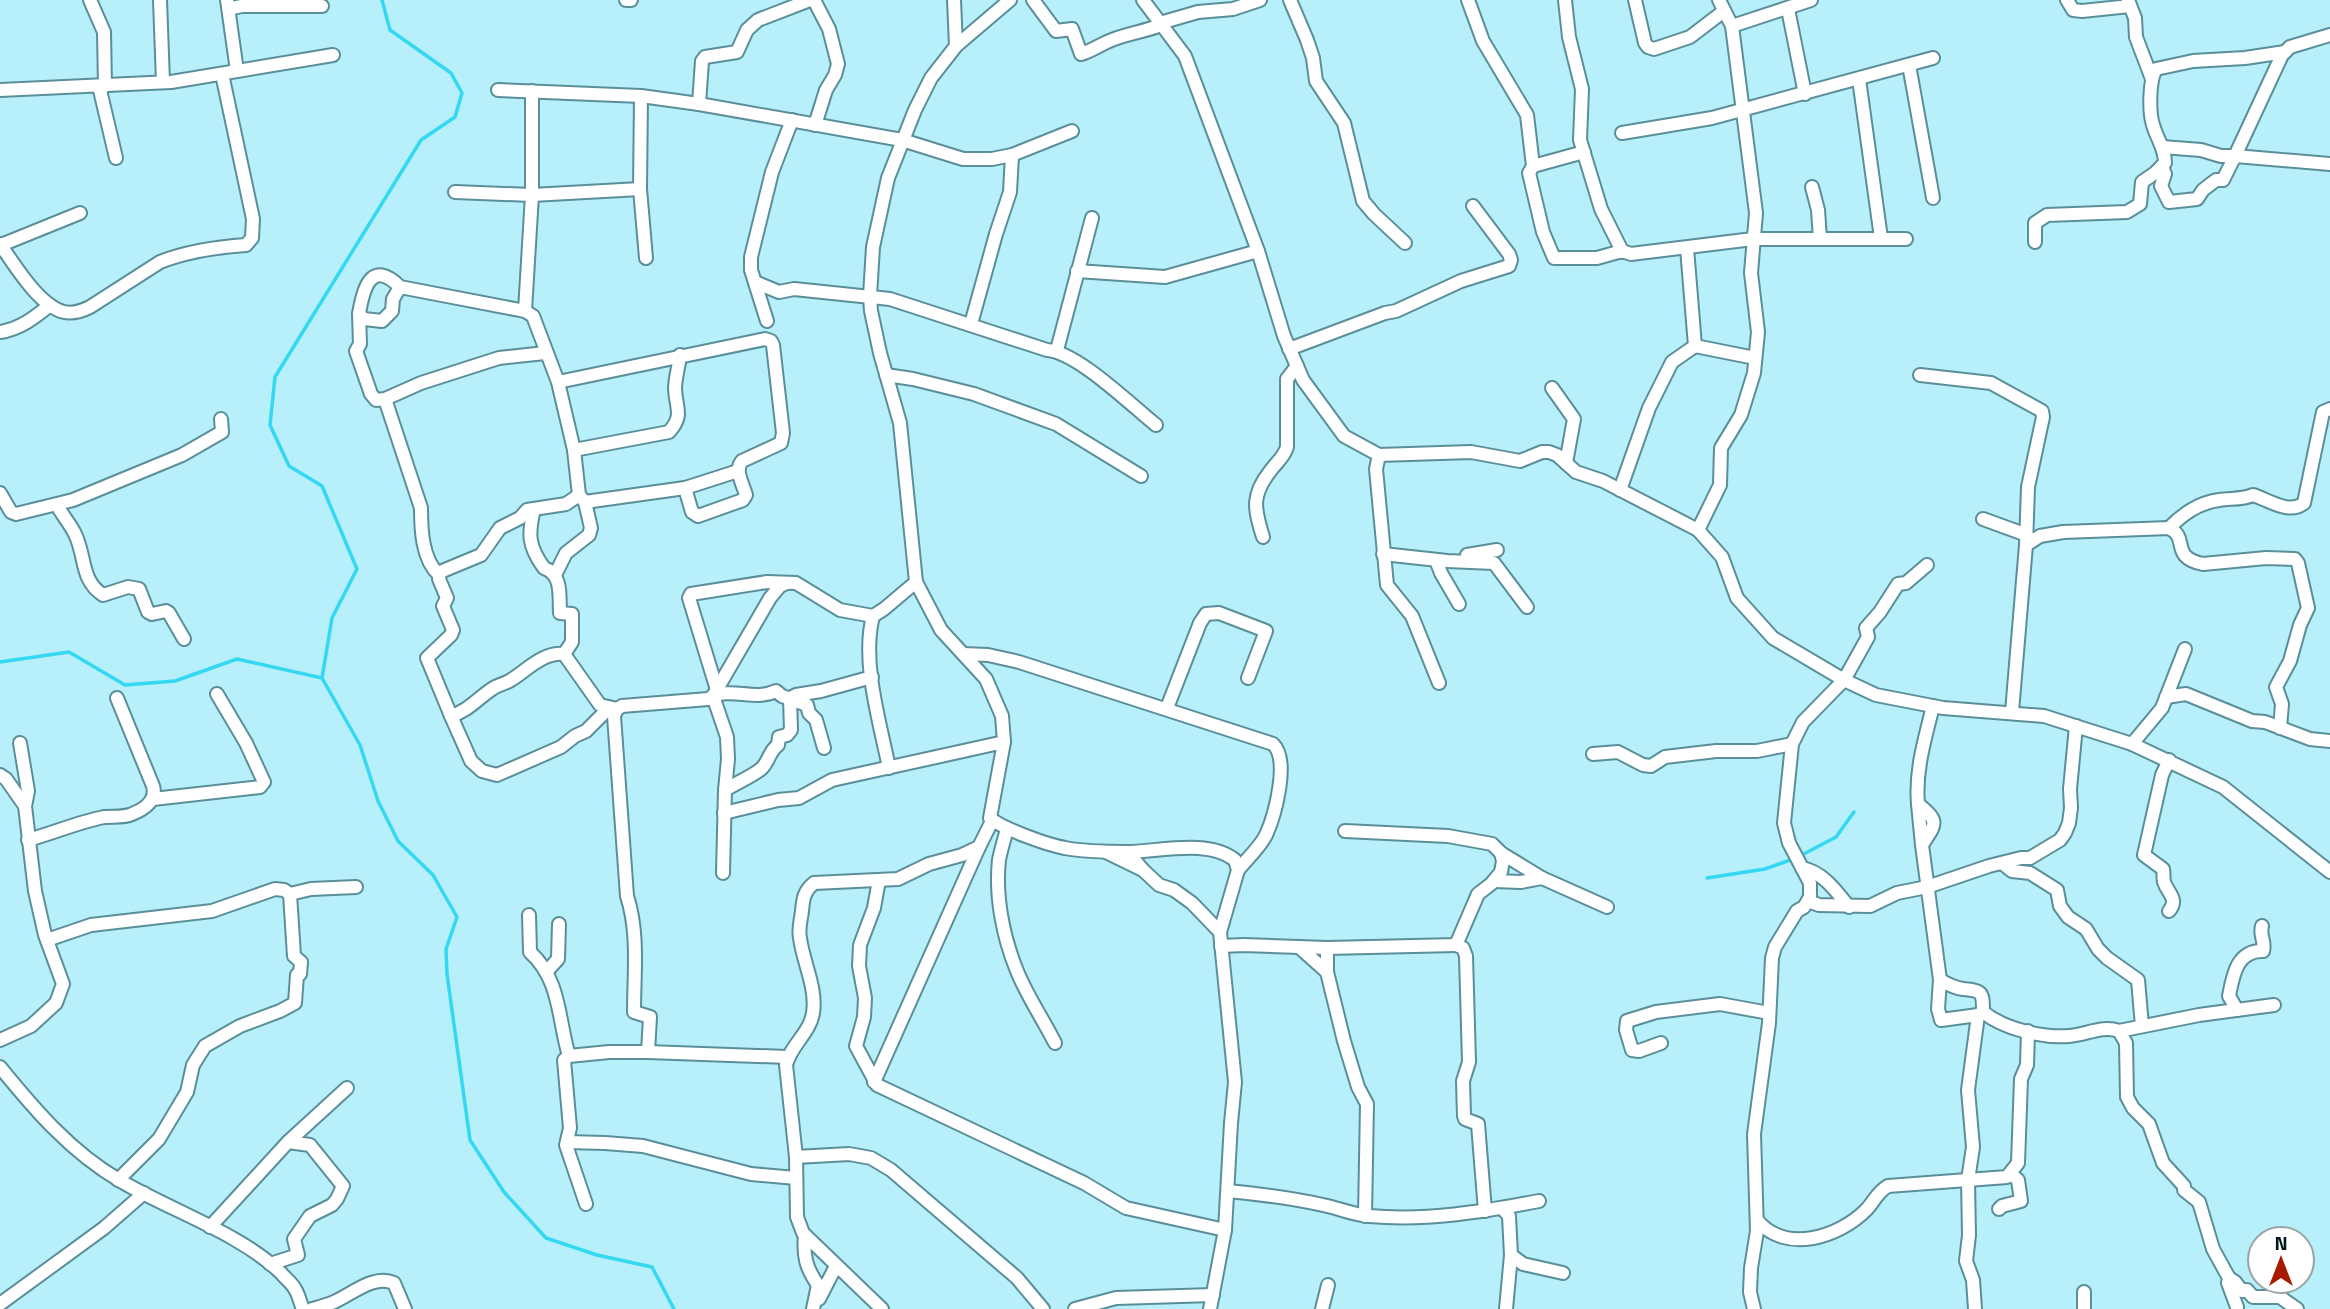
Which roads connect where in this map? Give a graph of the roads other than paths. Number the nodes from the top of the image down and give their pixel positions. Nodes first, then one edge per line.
1 (90, 0) edge
2 (160, 0) edge
3 (812, 0) edge
4 (954, 0) edge
5 (1010, 0) edge
6 (1033, 0) edge
7 (1143, 0) edge
8 (1260, 0) edge
9 (1290, 0) edge
10 (1468, 0) edge
11 (1565, 0) edge
12 (1635, 0) edge
13 (1811, 0) edge
14 (2067, 0) edge
15 (2129, 3) edge
16 (316, 4) edge
17 (228, 6) edge
18 (1721, 6) edge
19 (1788, 9) junction
20 (1160, 24) junction
21 (1732, 26) junction
22 (2330, 35) edge
23 (956, 46) junction
24 (2285, 52) junction
25 (333, 55) dead end
26 (1933, 58) dead end
27 (1909, 65) junction
28 (237, 71) junction
29 (222, 74) junction
30 (1859, 79) junction
31 (2152, 79) junction
32 (163, 82) junction
33 (102, 86) junction
34 (0, 90) edge
35 (498, 90) dead end
36 (532, 91) junction
37 (1805, 94) junction
38 (641, 96) junction
39 (699, 104) junction
40 (1744, 110) junction
41 (792, 120) junction
42 (815, 125) junction
43 (1072, 131) dead end
44 (1622, 133) dead end
45 (902, 140) junction
46 (2162, 147) junction
47 (1584, 152) junction
48 (1012, 155) junction
49 (2235, 156) junction
50 (116, 158) dead end
51 (2330, 164) edge
52 (1533, 166) junction
53 (2162, 166) junction
54 (1812, 187) dead end
55 (640, 189) junction
56 (455, 192) dead end
57 (532, 195) junction
58 (1933, 198) dead end
59 (1473, 205) dead end
60 (80, 213) dead end
61 (1092, 218) dead end
62 (1881, 238) junction
63 (1753, 239) junction
64 (1820, 239) junction
65 (1906, 239) dead end
66 (2035, 242) dead end
67 (1405, 243) dead end
68 (1, 244) edge
69 (1687, 248) junction
70 (1258, 251) junction
71 (1622, 251) junction
72 (646, 258) dead end
73 (1077, 271) junction
74 (755, 282) junction
75 (400, 287) junction
76 (779, 292) junction
77 (870, 296) junction
78 (50, 305) junction
79 (526, 311) junction
80 (359, 314) junction
81 (767, 321) junction
82 (971, 324) junction
83 (0, 332) edge
84 (765, 339) junction
85 (1695, 346) junction
86 (1289, 349) junction
87 (1057, 351) junction
88 (545, 354) junction
89 (680, 355) junction
90 (1755, 358) junction
91 (1297, 366) junction
92 (886, 375) junction
93 (1920, 375) dead end
94 (558, 382) junction
95 (1552, 388) dead end
96 (385, 399) junction
97 (2330, 409) edge
98 (221, 419) dead end
99 (1156, 425) dead end
100 (574, 450) junction
101 (1380, 455) junction
102 (1566, 463) junction
103 (738, 471) junction
104 (1141, 476) dead end
105 (685, 488) junction
106 (1620, 490) junction
107 (0, 493) edge
108 (582, 498) junction
109 (57, 505) junction
110 (534, 509) junction
111 (1983, 519) dead end
112 (2169, 528) junction
113 (1698, 530) junction
114 (1263, 537) dead end
115 (2026, 540) junction
116 (1497, 550) dead end
117 (1383, 554) junction
118 (1441, 560) junction
119 (1927, 565) dead end
120 (439, 575) junction
121 (555, 575) junction
122 (788, 582) junction
123 (916, 582) junction
124 (1459, 604) dead end
125 (1527, 607) dead end
126 (873, 616) junction
127 (184, 639) dead end
128 (2185, 649) dead end
129 (564, 654) junction
130 (963, 654) junction
131 (872, 677) junction
132 (1248, 678) dead end
133 (1844, 680) junction
134 (1439, 683) dead end
135 (715, 693) junction
136 (217, 694) dead end
137 (2166, 697) junction
138 (117, 698) dead end
139 (790, 698) junction
140 (1933, 706) junction
141 (1167, 708) junction
142 (612, 709) junction
143 (2012, 712) junction
144 (451, 716) junction
145 (2076, 726) junction
146 (2280, 728) junction
147 (2330, 741) edge
148 (1004, 742) junction
149 (20, 743) dead end
150 (1792, 744) junction
151 (2132, 744) junction
152 (824, 748) dead end
153 (1593, 754) dead end
154 (2169, 760) junction
155 (889, 768) junction
156 (0, 775) edge
157 (725, 790) junction
158 (153, 799) junction
159 (25, 806) junction
160 (724, 813) junction
161 (992, 821) junction
162 (1007, 828) junction
163 (1345, 831) dead end
164 (28, 840) junction
165 (979, 848) junction
166 (1103, 850) junction
167 (1128, 852) junction
168 (1501, 853) junction
169 (2001, 863) junction
170 (1802, 868) junction
171 (1143, 870) junction
172 (1238, 870) junction
173 (2330, 872) edge
174 (723, 873) dead end
175 (1542, 878) junction
176 (879, 880) junction
177 (1494, 881) junction
178 (356, 887) dead end
179 (1927, 887) junction
180 (290, 894) junction
181 (1808, 901) junction
182 (1607, 907) dead end
183 (1849, 907) junction
184 (2169, 911) dead end
185 (529, 915) dead end
186 (559, 924) dead end
187 (2262, 926) dead end
188 (1220, 932) junction
189 (47, 940) junction
190 (1456, 945) junction
191 (1221, 946) junction
192 (1299, 947) junction
193 (1327, 948) junction
194 (547, 971) junction
195 (1327, 972) junction
196 (1940, 981) junction
197 (2274, 1005) dead end
198 (2237, 1010) junction
199 (1769, 1013) junction
200 (1980, 1014) junction
201 (2141, 1026) junction
202 (2028, 1031) junction
203 (2119, 1031) junction
204 (0, 1040) edge
205 (1055, 1043) dead end
206 (1661, 1044) dead end
207 (648, 1052) junction
208 (569, 1056) junction
209 (787, 1057) junction
210 (0, 1067) edge
211 (874, 1082) junction
212 (347, 1088) dead end
213 (288, 1142) junction
214 (567, 1142) junction
215 (796, 1157) junction
216 (2011, 1174) junction
217 (796, 1178) junction
218 (118, 1180) junction
219 (1968, 1180) junction
220 (1228, 1191) junction
221 (144, 1193) junction
222 (1539, 1201) dead end
223 (586, 1204) dead end
224 (1502, 1208) junction
225 (1999, 1209) dead end
226 (1485, 1211) junction
227 (1365, 1216) junction
228 (1757, 1220) junction
229 (210, 1227) junction
230 (1224, 1230) junction
231 (805, 1235) junction
232 (1511, 1255) junction
233 (271, 1264) junction
234 (836, 1266) junction
235 (1563, 1273) dead end
236 (2229, 1278) junction
237 (1328, 1285) dead end
238 (2084, 1292) dead end
239 (1213, 1295) junction
240 (0, 1304) edge
241 (2239, 1308) edge
242 (303, 1309) edge
243 (312, 1309) edge
244 (405, 1309) edge
245 (882, 1309) edge
246 (1043, 1309) edge
247 (1075, 1309) edge
248 (1210, 1309) edge
249 (1322, 1309) edge
250 (1506, 1309) edge
251 (1754, 1309) edge
252 (1975, 1309) edge
253 (2084, 1309) edge
254 (2297, 1309) edge

1 - 33 street
2 - 32 street
3 - 39 street
3 - 42 street
4 - 23 street
5 - 23 street
6 - 20 street
7 - 20 street
8 - 20 street
9 - 67 street
10 - 52 street
11 - 47 street
12 - 18 street
13 - 19 street
14 - 15 street
15 - 31 street
16 - 17 street
17 - 28 street
18 - 21 street
19 - 21 street
19 - 37 street
20 - 70 street
21 - 40 street
22 - 24 street
23 - 45 street
24 - 31 street
24 - 49 street
25 - 28 street
26 - 27 street
27 - 30 street
27 - 58 street
28 - 29 street
29 - 32 street
29 - 78 street
30 - 37 street
30 - 62 street
31 - 46 street
32 - 33 street
33 - 34 street
33 - 50 street
35 - 36 street
36 - 38 street
36 - 57 street
37 - 40 street
38 - 39 street
38 - 55 street
39 - 41 street
40 - 44 street
40 - 63 street
41 - 42 street
41 - 74 street
42 - 45 street
43 - 48 street
45 - 48 street
45 - 77 street
46 - 49 street
46 - 53 street
47 - 52 street
47 - 71 street
48 - 82 street
49 - 51 street
49 - 53 street
52 - 71 street
53 - 66 street
54 - 64 street
55 - 57 street
55 - 72 street
56 - 57 street
57 - 79 street
59 - 86 street
60 - 68 street
61 - 73 street
62 - 64 street
62 - 65 street
63 - 64 street
63 - 69 street
63 - 90 street
68 - 78 street
69 - 71 street
69 - 85 street
70 - 73 street
70 - 86 street
73 - 87 street
74 - 76 street
74 - 81 street
75 - 79 street
75 - 80 street
75 - 80 street
76 - 77 street
76 - 81 street
77 - 82 street
77 - 92 street
78 - 83 street
79 - 88 street
80 - 96 street
81 - 84 street
82 - 87 street
84 - 89 street
84 - 103 street
85 - 90 street
85 - 106 street
86 - 91 street
87 - 99 street
88 - 94 street
88 - 96 street
89 - 94 street
89 - 100 street
90 - 113 street
91 - 101 street
91 - 114 street
92 - 104 street
92 - 123 street
93 - 115 street
94 - 100 street
95 - 102 street
96 - 120 street
97 - 112 street
98 - 109 street
100 - 108 street
101 - 102 street
101 - 117 street
102 - 106 street
103 - 105 street
103 - 105 street
105 - 108 street
106 - 113 street
107 - 109 street
108 - 110 street
108 - 121 street
109 - 127 street
110 - 120 street
110 - 121 street
111 - 115 street
112 - 115 street
112 - 146 street
113 - 133 street
115 - 143 street
116 - 118 street
117 - 118 street
117 - 134 street
118 - 124 street
118 - 125 street
119 - 133 street
120 - 144 street
121 - 129 street
122 - 126 street
122 - 135 street
122 - 135 street
123 - 126 street
123 - 130 street
126 - 131 street
128 - 137 street
129 - 142 street
129 - 144 street
130 - 141 street
130 - 148 street
131 - 139 street
131 - 155 street
132 - 141 street
133 - 140 street
133 - 150 street
135 - 139 street
135 - 142 street
135 - 157 street
136 - 158 street
137 - 146 street
137 - 151 street
138 - 158 street
139 - 152 street
139 - 157 street
140 - 143 street
140 - 179 street
141 - 172 street
142 - 144 street
142 - 207 street
143 - 145 street
145 - 151 street
145 - 169 street
146 - 147 street
148 - 155 street
148 - 161 street
149 - 159 street
150 - 153 street
150 - 170 street
151 - 154 street
154 - 173 street
154 - 184 street
155 - 160 street
156 - 159 street
157 - 160 street
158 - 164 street
159 - 164 street
160 - 174 street
161 - 162 street
161 - 165 street
162 - 166 street
162 - 205 street
163 - 168 street
164 - 189 street
165 - 176 street
165 - 211 street
166 - 167 street
166 - 171 street
167 - 171 street
167 - 172 street
168 - 175 street
168 - 177 street
169 - 179 street
169 - 201 street
170 - 181 street
170 - 183 street
171 - 188 street
172 - 188 street
175 - 177 street
175 - 182 street
176 - 209 street
176 - 211 street
177 - 190 street
178 - 180 street
179 - 183 street
179 - 196 street
180 - 189 street
180 - 218 street
181 - 183 street
181 - 199 street
185 - 194 street
186 - 194 street
187 - 198 street
188 - 191 street
189 - 204 street
190 - 193 street
190 - 226 street
191 - 192 street
191 - 220 street
192 - 193 street
192 - 195 street
193 - 195 street
194 - 208 street
195 - 227 street
196 - 200 street
196 - 200 street
197 - 198 street
198 - 201 street
199 - 206 street
199 - 228 street
200 - 202 street
200 - 219 street
201 - 203 street
202 - 203 street
202 - 216 street
203 - 236 street
207 - 208 street
207 - 209 street
208 - 214 street
209 - 215 street
210 - 218 street
211 - 230 street
212 - 213 street
213 - 229 street
213 - 233 street
214 - 217 street
214 - 223 street
215 - 217 street
215 - 246 street
216 - 219 street
216 - 225 street
217 - 231 street
218 - 221 street
219 - 228 street
219 - 252 street
220 - 227 street
220 - 230 street
221 - 229 street
221 - 240 street
222 - 224 street
224 - 226 street
224 - 232 street
226 - 227 street
228 - 251 street
229 - 233 street
230 - 239 street
231 - 234 street
231 - 234 street
232 - 235 street
232 - 250 street
233 - 242 street
234 - 245 street
236 - 241 street
236 - 254 street
237 - 249 street
238 - 253 street
239 - 247 street
239 - 248 street
243 - 244 street

